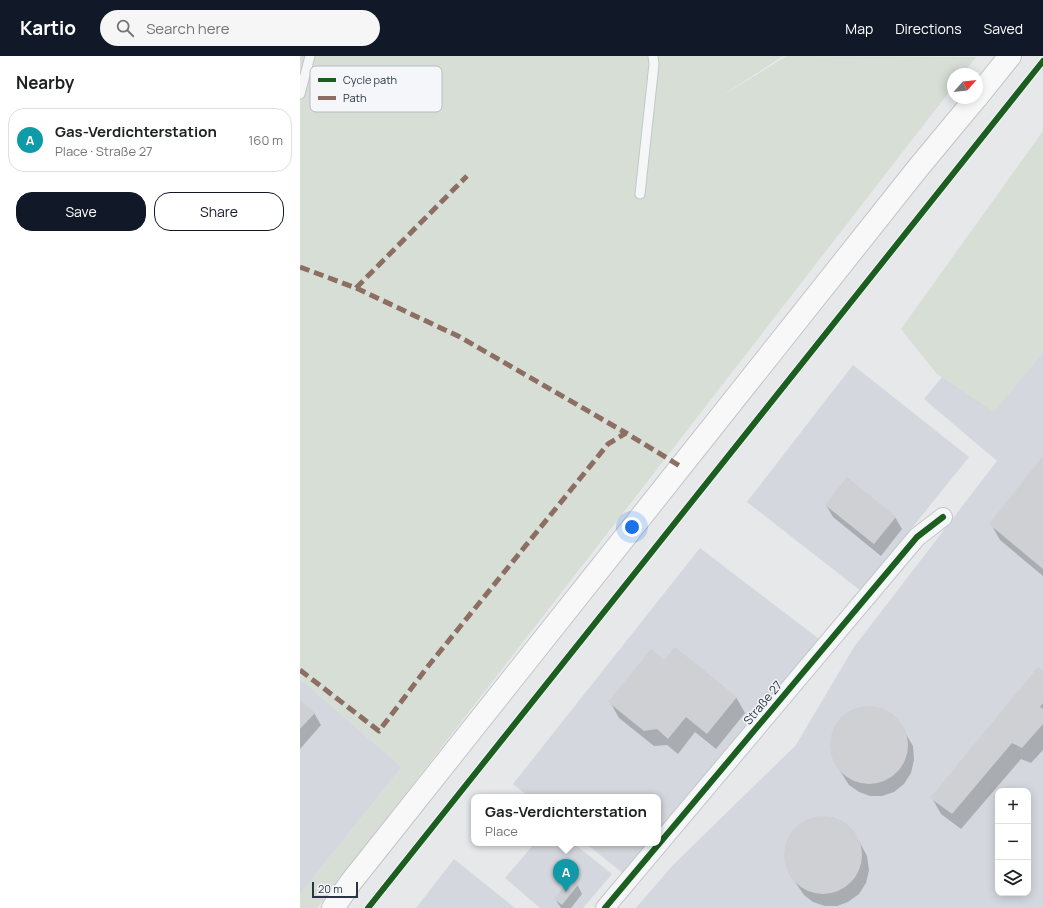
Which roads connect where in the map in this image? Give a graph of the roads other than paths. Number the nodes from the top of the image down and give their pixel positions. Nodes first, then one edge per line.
1 (310, 56) edge
2 (653, 56) edge
3 (1010, 56) edge
4 (983, 89) edge
5 (300, 94) edge
6 (970, 104) edge
7 (640, 194) dead end
8 (942, 517) dead end
9 (661, 842) edge
10 (658, 846) edge
11 (334, 908) edge
12 (605, 908) edge

1 - 5 lane
2 - 7 lane
3 - 4 main road
6 - 11 main road
8 - 9 street, Straße 27
10 - 12 street, Straße 27

